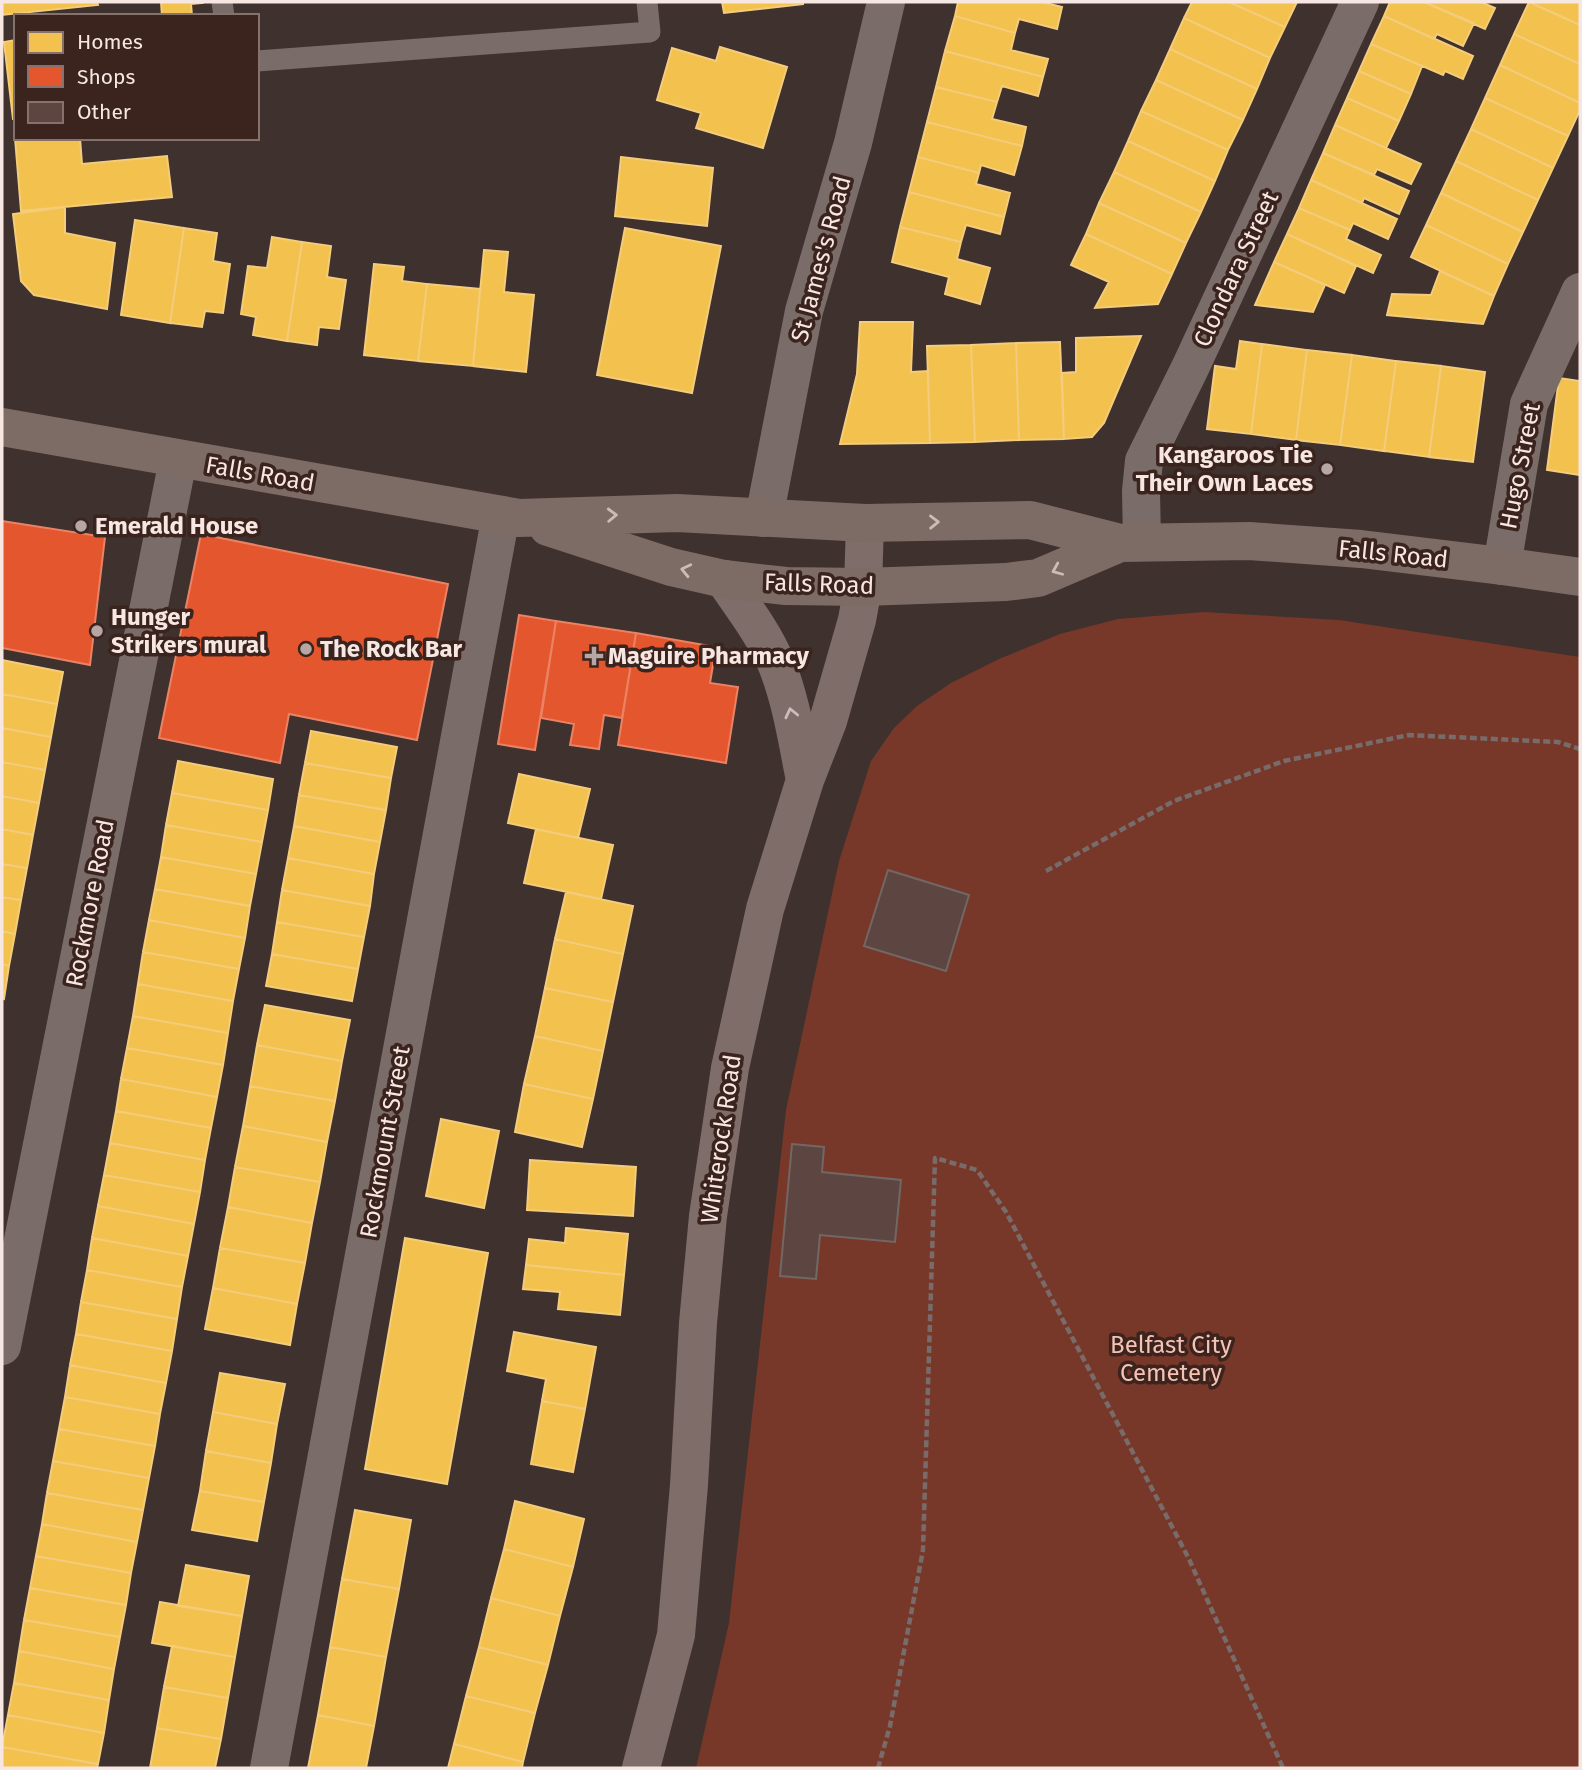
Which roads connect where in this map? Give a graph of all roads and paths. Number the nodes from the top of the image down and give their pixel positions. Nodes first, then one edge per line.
1 (647, 2) edge
2 (887, 2) edge
3 (1360, 2) edge
4 (259, 61) edge
5 (1580, 292) edge
6 (2, 427) edge
7 (178, 460) junction
8 (510, 516) junction
9 (764, 518) junction
10 (865, 523) junction
11 (1131, 543) junction
12 (1502, 566) junction
13 (1580, 577) edge
14 (724, 579) junction
15 (863, 587) junction
16 (1580, 749) edge
17 (805, 780) junction
18 (1046, 871) dead end
19 (2, 1346) edge
20 (269, 1768) edge
21 (641, 1768) edge
22 (878, 1768) edge
23 (1283, 1768) edge

1 - 4 lane
2 - 9 street, St James's Road
3 - 11 street, Clondara Street
5 - 12 street, Hugo Street
6 - 7 main road, Falls Road
7 - 8 main road, Falls Road
7 - 19 street, Rockmore Road
8 -> 9 main road, Falls Road
14 -> 8 main road, Falls Road
8 - 20 street, Rockmount Street
9 - 10 main road, Falls Road
10 -> 11 main road, Falls Road
10 - 15 street, Whiterock Road
11 - 12 main road, Falls Road
11 -> 15 main road, Falls Road
12 - 13 main road, Falls Road
14 - 15 main road, Falls Road
17 -> 14 street
15 - 17 street, Whiterock Road
16 - 18 path
17 - 21 street, Whiterock Road
22 - 23 path

